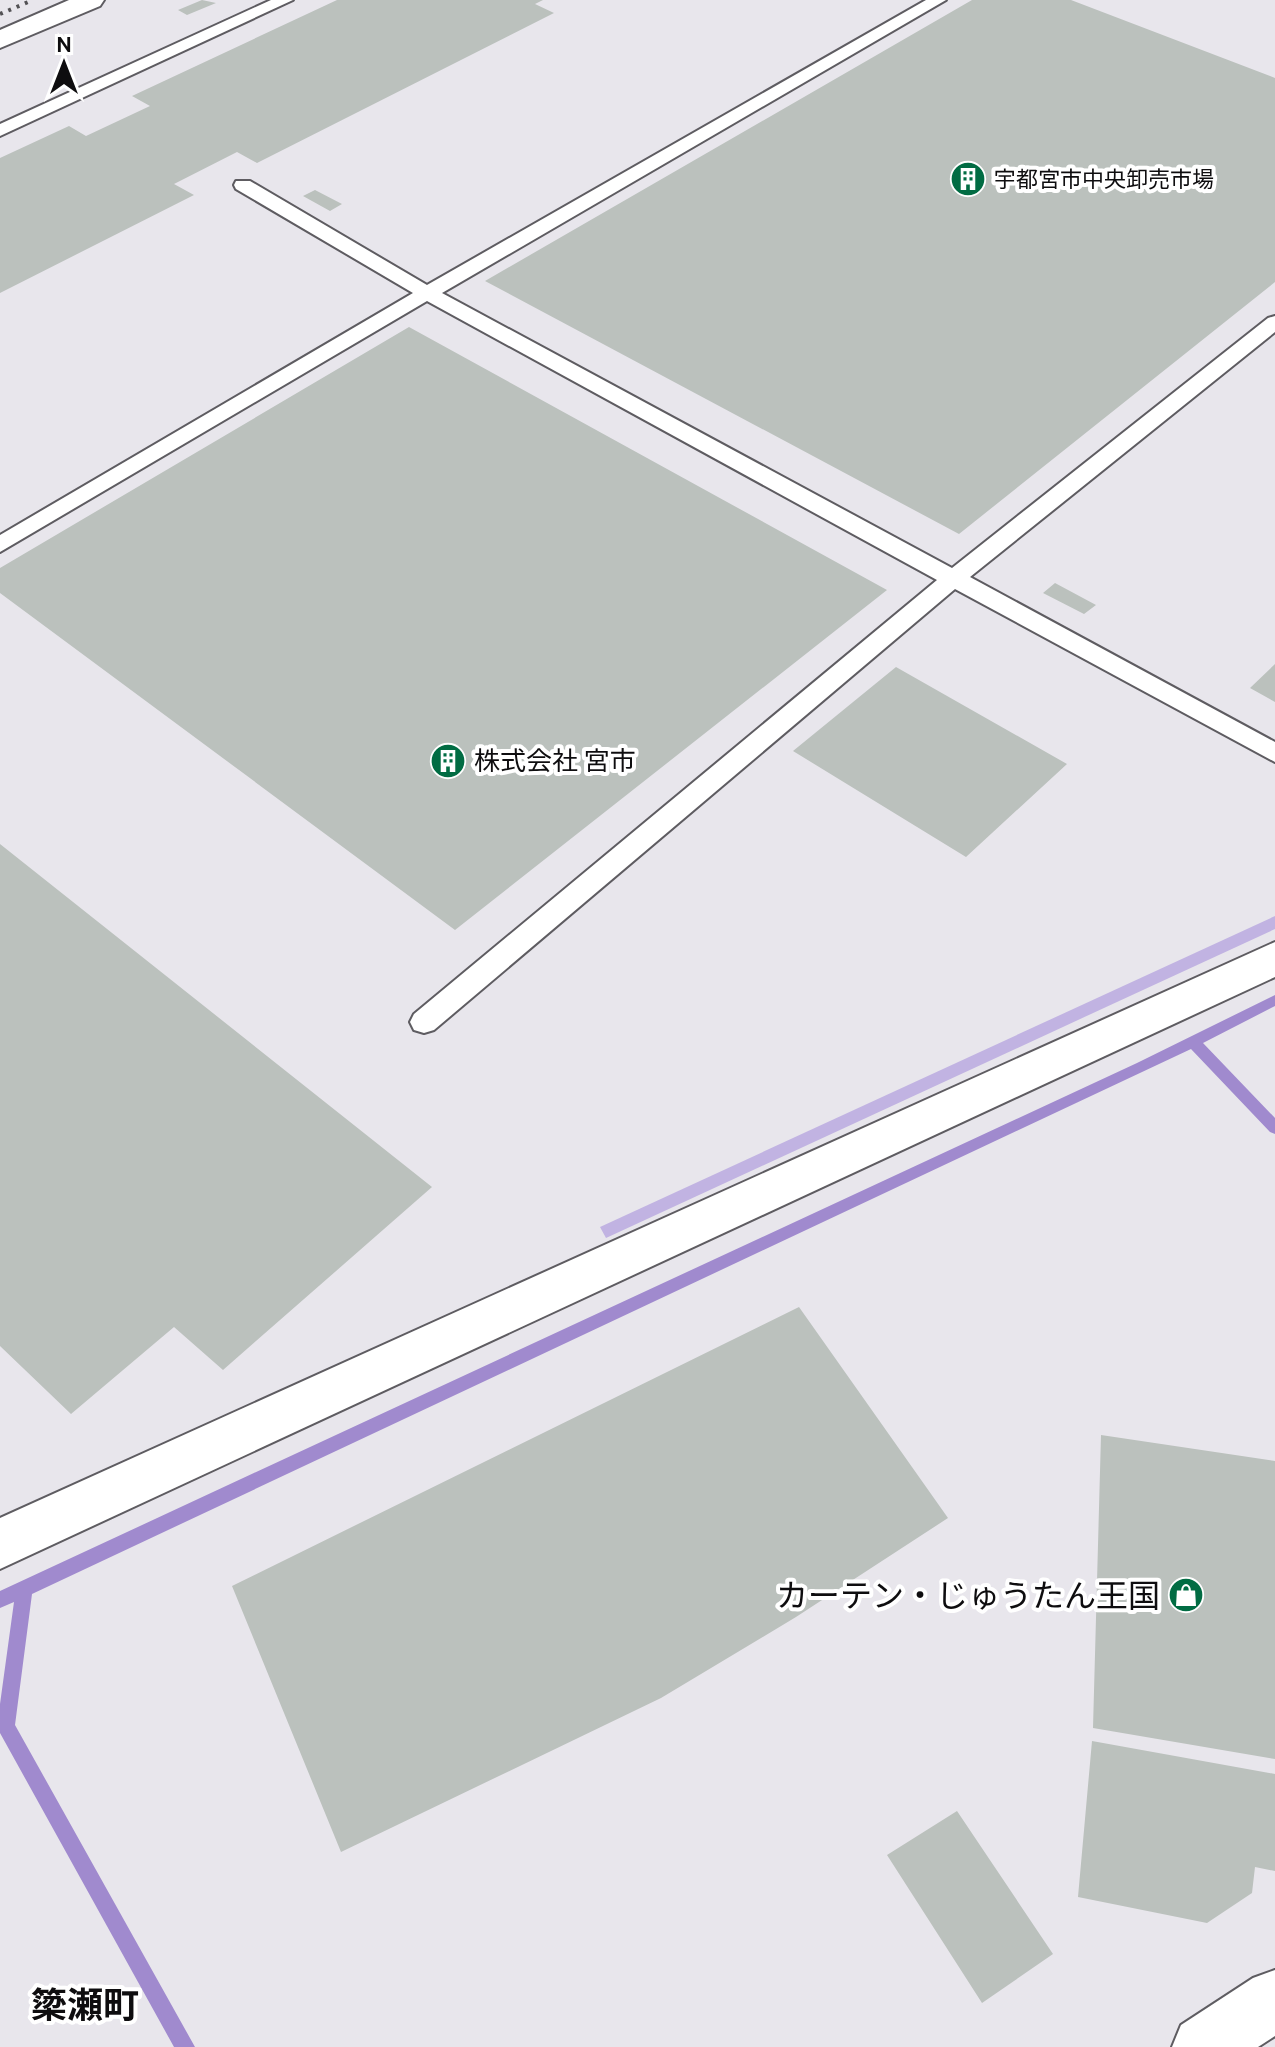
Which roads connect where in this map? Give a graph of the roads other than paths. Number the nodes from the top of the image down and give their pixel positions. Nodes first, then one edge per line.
1 (91, 0) edge
2 (285, 0) edge
3 (938, 0) edge
4 (0, 40) edge
5 (0, 131) edge
6 (243, 185) dead end
7 (427, 293) junction
8 (1275, 322) edge
9 (0, 545) edge
10 (953, 579) junction
11 (1275, 753) edge
12 (1275, 958) edge
13 (424, 1022) dead end
14 (0, 1544) edge
15 (1275, 2000) edge
16 (1203, 2047) edge

1 - 4 main road
2 - 5 lane
3 - 7 lane
6 - 7 lane
7 - 9 lane
7 - 10 lane
8 - 10 lane
10 - 11 lane
10 - 13 lane
12 - 14 main road
15 - 16 main road

